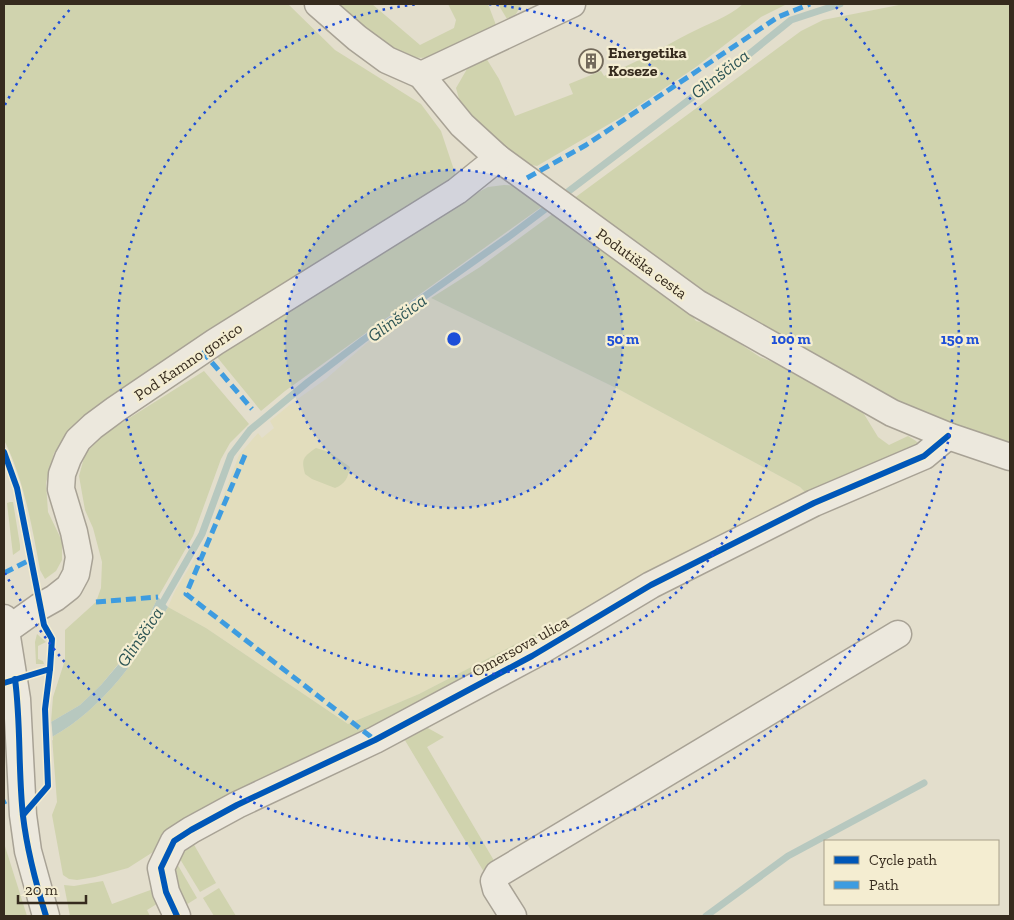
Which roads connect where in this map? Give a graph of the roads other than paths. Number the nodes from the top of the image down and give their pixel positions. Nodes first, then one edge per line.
1 (318, 4) edge
2 (568, 4) edge
3 (421, 75) junction
4 (498, 158) junction
5 (948, 436) junction
6 (1010, 457) edge
7 (4, 627) edge
8 (898, 634) dead end
9 (46, 916) edge
10 (177, 916) edge
11 (513, 916) edge

1 - 3 street, Podutiška cesta
2 - 3 street
3 - 4 street, Podutiška cesta
4 - 5 street, Podutiška cesta
4 - 7 street, Pod Kamno gorico
5 - 6 street, Podutiška cesta
5 - 10 street, Omersova ulica
7 - 9 street
8 - 11 street

